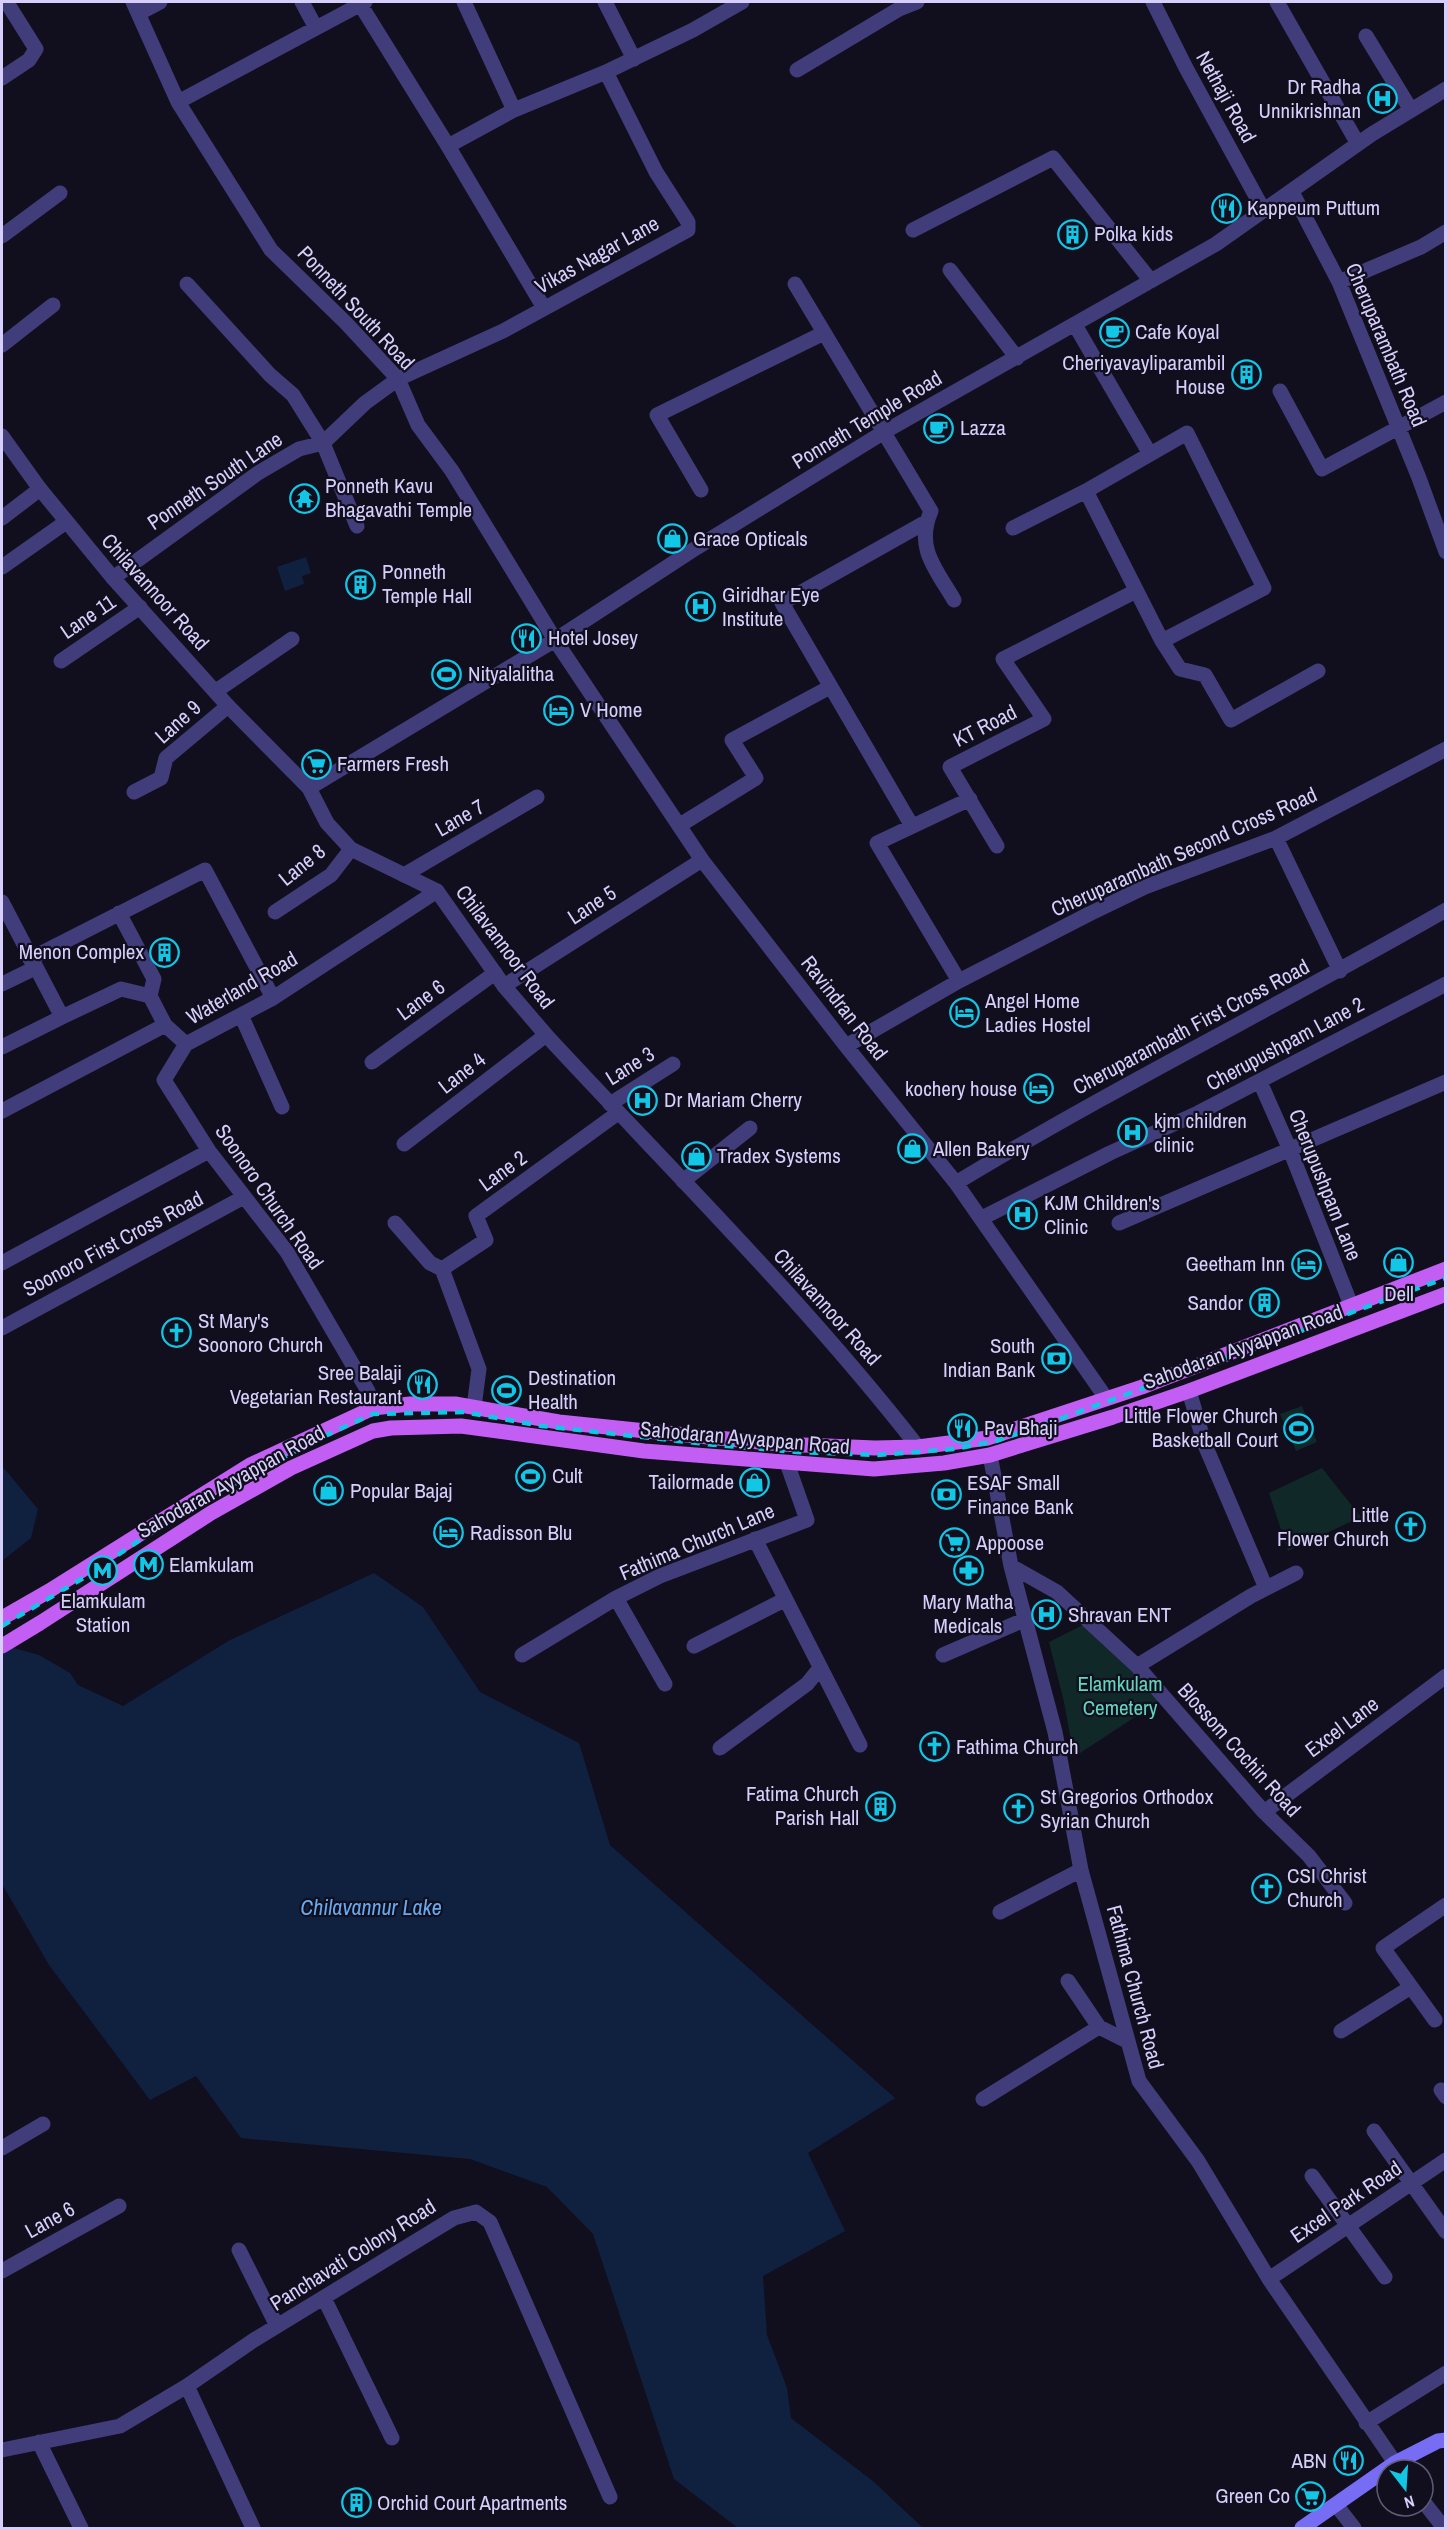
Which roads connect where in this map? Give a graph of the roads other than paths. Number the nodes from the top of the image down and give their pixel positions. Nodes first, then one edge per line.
1 (160, 2) edge
2 (302, 2) edge
3 (465, 2) edge
4 (605, 2) edge
5 (742, 2) edge
6 (917, 2) edge
7 (1153, 2) edge
8 (1277, 2) edge
9 (362, 3) edge
10 (9, 6) dead end
11 (136, 7) edge
12 (316, 28) junction
13 (1366, 36) dead end
14 (634, 59) junction
15 (797, 70) dead end
16 (606, 72) junction
17 (2, 78) edge
18 (1446, 89) edge
19 (178, 102) junction
20 (514, 110) junction
21 (1411, 110) junction
22 (1358, 144) junction
23 (448, 146) junction
24 (1292, 192) junction
25 (60, 193) dead end
26 (1264, 211) junction
27 (913, 230) dead end
28 (1446, 232) edge
29 (2, 236) edge
30 (950, 270) dead end
31 (1151, 281) junction
32 (1339, 282) junction
33 (187, 284) dead end
34 (795, 284) dead end
35 (53, 305) dead end
36 (544, 308) junction
37 (1075, 325) junction
38 (824, 333) junction
39 (2, 345) edge
40 (1017, 358) junction
41 (398, 379) junction
42 (1280, 392) dead end
43 (1446, 402) edge
44 (1397, 427) junction
45 (884, 432) junction
46 (2, 436) edge
47 (324, 443) junction
48 (1150, 454) junction
49 (40, 489) junction
50 (701, 490) dead end
51 (1086, 491) junction
52 (2, 518) edge
53 (66, 522) junction
54 (926, 522) junction
55 (357, 526) dead end
56 (1013, 528) dead end
57 (1444, 546) edge
58 (2, 567) edge
59 (113, 578) junction
60 (1136, 591) junction
61 (954, 600) dead end
62 (140, 608) junction
63 (292, 639) dead end
64 (555, 640) junction
65 (1162, 641) junction
66 (61, 661) dead end
67 (1318, 671) dead end
68 (830, 687) junction
69 (216, 691) junction
70 (228, 706) junction
71 (1446, 749) edge
72 (309, 788) junction
73 (135, 792) dead end
74 (537, 797) dead end
75 (970, 799) junction
76 (680, 825) junction
77 (912, 826) junction
78 (1276, 838) junction
79 (997, 846) dead end
80 (351, 849) junction
81 (702, 860) junction
82 (404, 875) junction
83 (437, 891) junction
84 (2, 902) edge
85 (1446, 910) edge
86 (275, 912) dead end
87 (119, 913) junction
88 (32, 964) junction
89 (1340, 971) junction
90 (495, 973) junction
91 (960, 981) junction
92 (2, 984) edge
93 (1446, 984) edge
94 (504, 986) junction
95 (150, 996) junction
96 (273, 998) junction
97 (241, 1015) junction
98 (62, 1017) junction
99 (165, 1025) junction
100 (546, 1035) junction
101 (186, 1044) junction
102 (846, 1046) junction
103 (2, 1047) edge
104 (372, 1062) dead end
105 (674, 1064) dead end
106 (1260, 1082) junction
107 (1446, 1082) edge
108 (282, 1107) dead end
109 (614, 1109) junction
110 (2, 1112) edge
111 (750, 1128) dead end
112 (404, 1144) dead end
113 (209, 1150) junction
114 (1290, 1150) junction
115 (683, 1181) junction
116 (956, 1183) junction
117 (244, 1197) junction
118 (982, 1218) junction
119 (395, 1223) dead end
120 (1119, 1223) dead end
121 (2, 1263) edge
122 (442, 1269) junction
123 (1446, 1269) edge
124 (1446, 1294) edge
125 (1351, 1305) junction
126 (2, 1328) edge
127 (1189, 1391) junction
128 (1106, 1398) junction
129 (474, 1407) junction
130 (373, 1408) junction
131 (988, 1438) junction
132 (918, 1447) junction
133 (990, 1455) junction
134 (787, 1463) junction
135 (754, 1539) junction
136 (1011, 1566) junction
137 (1296, 1573) dead end
138 (1266, 1588) junction
139 (616, 1598) junction
140 (784, 1600) junction
141 (2, 1618) edge
142 (1026, 1619) junction
143 (2, 1645) edge
144 (694, 1646) dead end
145 (522, 1655) dead end
146 (943, 1655) dead end
147 (1137, 1666) junction
148 (820, 1668) junction
149 (1446, 1676) edge
150 (665, 1684) dead end
151 (860, 1745) dead end
152 (720, 1748) dead end
153 (1264, 1812) junction
154 (1081, 1870) junction
155 (1345, 1903) dead end
156 (1446, 1905) edge
157 (1000, 1912) dead end
158 (1068, 1981) dead end
159 (1411, 1987) junction
160 (1435, 2020) dead end
161 (1099, 2027) junction
162 (1341, 2031) dead end
163 (1127, 2041) junction
164 (983, 2099) dead end
165 (43, 2124) dead end
166 (1374, 2131) dead end
167 (2, 2148) edge
168 (1446, 2160) edge
169 (1312, 2176) dead end
170 (1411, 2183) junction
171 (119, 2206) dead end
172 (1348, 2226) junction
173 (1446, 2232) edge
174 (239, 2250) dead end
175 (2, 2271) edge
176 (1385, 2277) dead end
177 (1269, 2278) junction
178 (324, 2298) junction
179 (277, 2326) junction
180 (1446, 2373) edge
181 (187, 2386) junction
182 (1366, 2423) junction
183 (392, 2438) dead end
184 (1446, 2440) edge
185 (39, 2442) junction
186 (2, 2450) edge
187 (1391, 2458) edge
188 (1411, 2458) edge
189 (1375, 2481) edge
190 (610, 2497) dead end
191 (1337, 2506) junction
192 (81, 2529) edge
193 (253, 2529) edge
194 (1302, 2529) edge
195 (1354, 2529) edge

1 - 11 street
2 - 12 street
3 - 20 street
4 - 14 street
5 - 14 street
6 - 15 street
7 - 26 street, Nethaji Road
8 - 22 street
9 - 12 street
9 - 23 street
10 - 17 street
11 - 19 street, Ponneth South Road
12 - 19 street
13 - 21 street
14 - 16 street
16 - 20 street
16 - 36 street, Vikas Nagar Lane
18 - 21 street, Ponneth Temple Road
19 - 41 street, Ponneth South Road
20 - 23 street
21 - 22 street, Ponneth Temple Road
22 - 24 street, Ponneth Temple Road
23 - 36 street
24 - 26 street, Ponneth Temple Road
24 - 32 street, Cheruparambath Road
25 - 29 street
26 - 31 street, Ponneth Temple Road
27 - 31 street
28 - 32 street
30 - 40 street
31 - 37 street, Ponneth Temple Road
32 - 44 street, Cheruparambath Road
33 - 47 street
34 - 38 street
35 - 39 street
36 - 41 street, Vikas Nagar Lane
37 - 40 street, Ponneth Temple Road
37 - 48 street
38 - 45 street
38 - 50 street
40 - 45 street, Ponneth Temple Road
41 - 47 street, Ponneth South Lane
41 - 64 street, Ponneth South Road
42 - 44 street
43 - 44 street
44 - 57 street, Cheruparambath Road
45 - 54 street
45 - 64 street, Ponneth Temple Road
46 - 49 street, Chilavannoor Road
47 - 55 street
47 - 59 street, Ponneth South Lane
48 - 51 street
48 - 65 street
49 - 52 street
49 - 53 street, Chilavannoor Road
51 - 56 street
51 - 60 street
53 - 58 street
53 - 59 street, Chilavannoor Road
54 - 61 street
54 - 68 street
59 - 62 street, Chilavannoor Road
60 - 65 street
60 - 75 street, KT Road
62 - 66 street, Lane 11
62 - 69 street, Chilavannoor Road
63 - 69 street
64 - 72 street, Ponneth Temple Road
64 - 76 street, Ravindran Road
65 - 67 street
68 - 76 street
68 - 77 street
69 - 70 street, Chilavannoor Road
70 - 72 street, Chilavannoor Road
70 - 73 street, Lane 9
71 - 78 street, Cheruparambath Second Cross Road
72 - 80 street, Chilavannoor Road
74 - 82 street, Lane 7
75 - 77 street
75 - 79 street
76 - 81 street, Ravindran Road
77 - 91 street
78 - 89 street
78 - 91 street, Cheruparambath Second Cross Road
80 - 82 street, Chilavannoor Road
80 - 86 street, Lane 8
81 - 94 street, Lane 5
81 - 102 street, Ravindran Road
82 - 83 street, Chilavannoor Road
83 - 90 street, Chilavannoor Road
83 - 96 street, Waterland Road
84 - 88 street
85 - 89 street, Cheruparambath First Cross Road
87 - 88 street
87 - 95 street
87 - 96 street
88 - 92 street
88 - 98 street
89 - 116 street, Cheruparambath First Cross Road
90 - 94 street, Chilavannoor Road
90 - 104 street, Lane 6
91 - 102 street, Cheruparambath Second Cross Road
93 - 106 street, Cherupushpam Lane 2
94 - 100 street, Chilavannoor Road
95 - 98 street
95 - 99 street, Waterland Road
96 - 97 street, Waterland Road
97 - 101 street, Waterland Road
97 - 108 street
98 - 103 street
99 - 101 street, Waterland Road
99 - 110 street
100 - 109 street, Chilavannoor Road
100 - 112 street, Lane 4
101 - 113 street, Soonoro Church Road
102 - 116 street, Ravindran Road
105 - 109 street, Lane 3
106 - 114 street, Cherupushpam Lane
106 - 118 street, Cherupushpam Lane 2
107 - 114 street
109 - 115 street, Chilavannoor Road
109 - 122 street, Lane 2
111 - 115 street
113 - 117 street, Soonoro Church Road
113 - 121 street
114 - 120 street
114 - 125 street, Cherupushpam Lane
115 - 132 street, Chilavannoor Road
116 - 118 street, Ravindran Road
117 - 126 street, Soonoro First Cross Road
117 - 130 street, Soonoro Church Road
118 - 128 street, Ravindran Road
119 - 122 street
122 - 129 street
123 - 125 main road, Sahodaran Ayyappan Road
124 - 127 main road, Sahodaran Ayyappan Road
125 - 128 main road, Sahodaran Ayyappan Road
127 - 133 main road, Sahodaran Ayyappan Road
127 - 138 street
128 - 131 main road, Sahodaran Ayyappan Road
129 - 130 main road, Sahodaran Ayyappan Road
129 - 132 main road, Sahodaran Ayyappan Road
130 - 141 main road, Sahodaran Ayyappan Road
131 - 132 main road, Sahodaran Ayyappan Road
131 - 133 main road
133 - 134 main road, Sahodaran Ayyappan Road
133 - 136 street, Fathima Church Road
134 - 135 street, Fathima Church Lane
134 - 143 main road, Sahodaran Ayyappan Road
135 - 139 street, Fathima Church Lane
135 - 140 street
136 - 142 street, Fathima Church Road
136 - 147 street, Blossom Cochin Road
137 - 138 street
138 - 147 street
139 - 145 street, Fathima Church Lane
139 - 150 street
140 - 144 street
140 - 148 street
142 - 146 street
142 - 154 street, Fathima Church Road
147 - 153 street, Blossom Cochin Road
148 - 151 street
148 - 152 street
149 - 153 street, Excel Lane
153 - 155 street, Blossom Cochin Road
154 - 157 street
154 - 163 street, Fathima Church Road
156 - 159 street
158 - 161 street
159 - 160 street
159 - 162 street
161 - 163 street
161 - 164 street
163 - 177 street, Fathima Church Road
165 - 167 street
166 - 170 street
168 - 170 street, Excel Park Road
169 - 172 street
170 - 172 street, Excel Park Road
170 - 173 street
171 - 175 street, Lane 6
172 - 176 street
172 - 177 street, Excel Park Road
174 - 179 street
177 - 182 street, Fathima Church Road
178 - 179 street, Panchavati Colony Road
178 - 183 street
178 - 190 street, Panchavati Colony Road
179 - 181 street, Panchavati Colony Road
180 - 182 street
181 - 185 street, Panchavati Colony Road
181 - 193 street
182 - 187 street, Fathima Church Road
184 - 188 main road
185 - 186 street, Panchavati Colony Road
185 - 192 street
189 - 191 main road
191 - 194 main road
191 - 195 street

